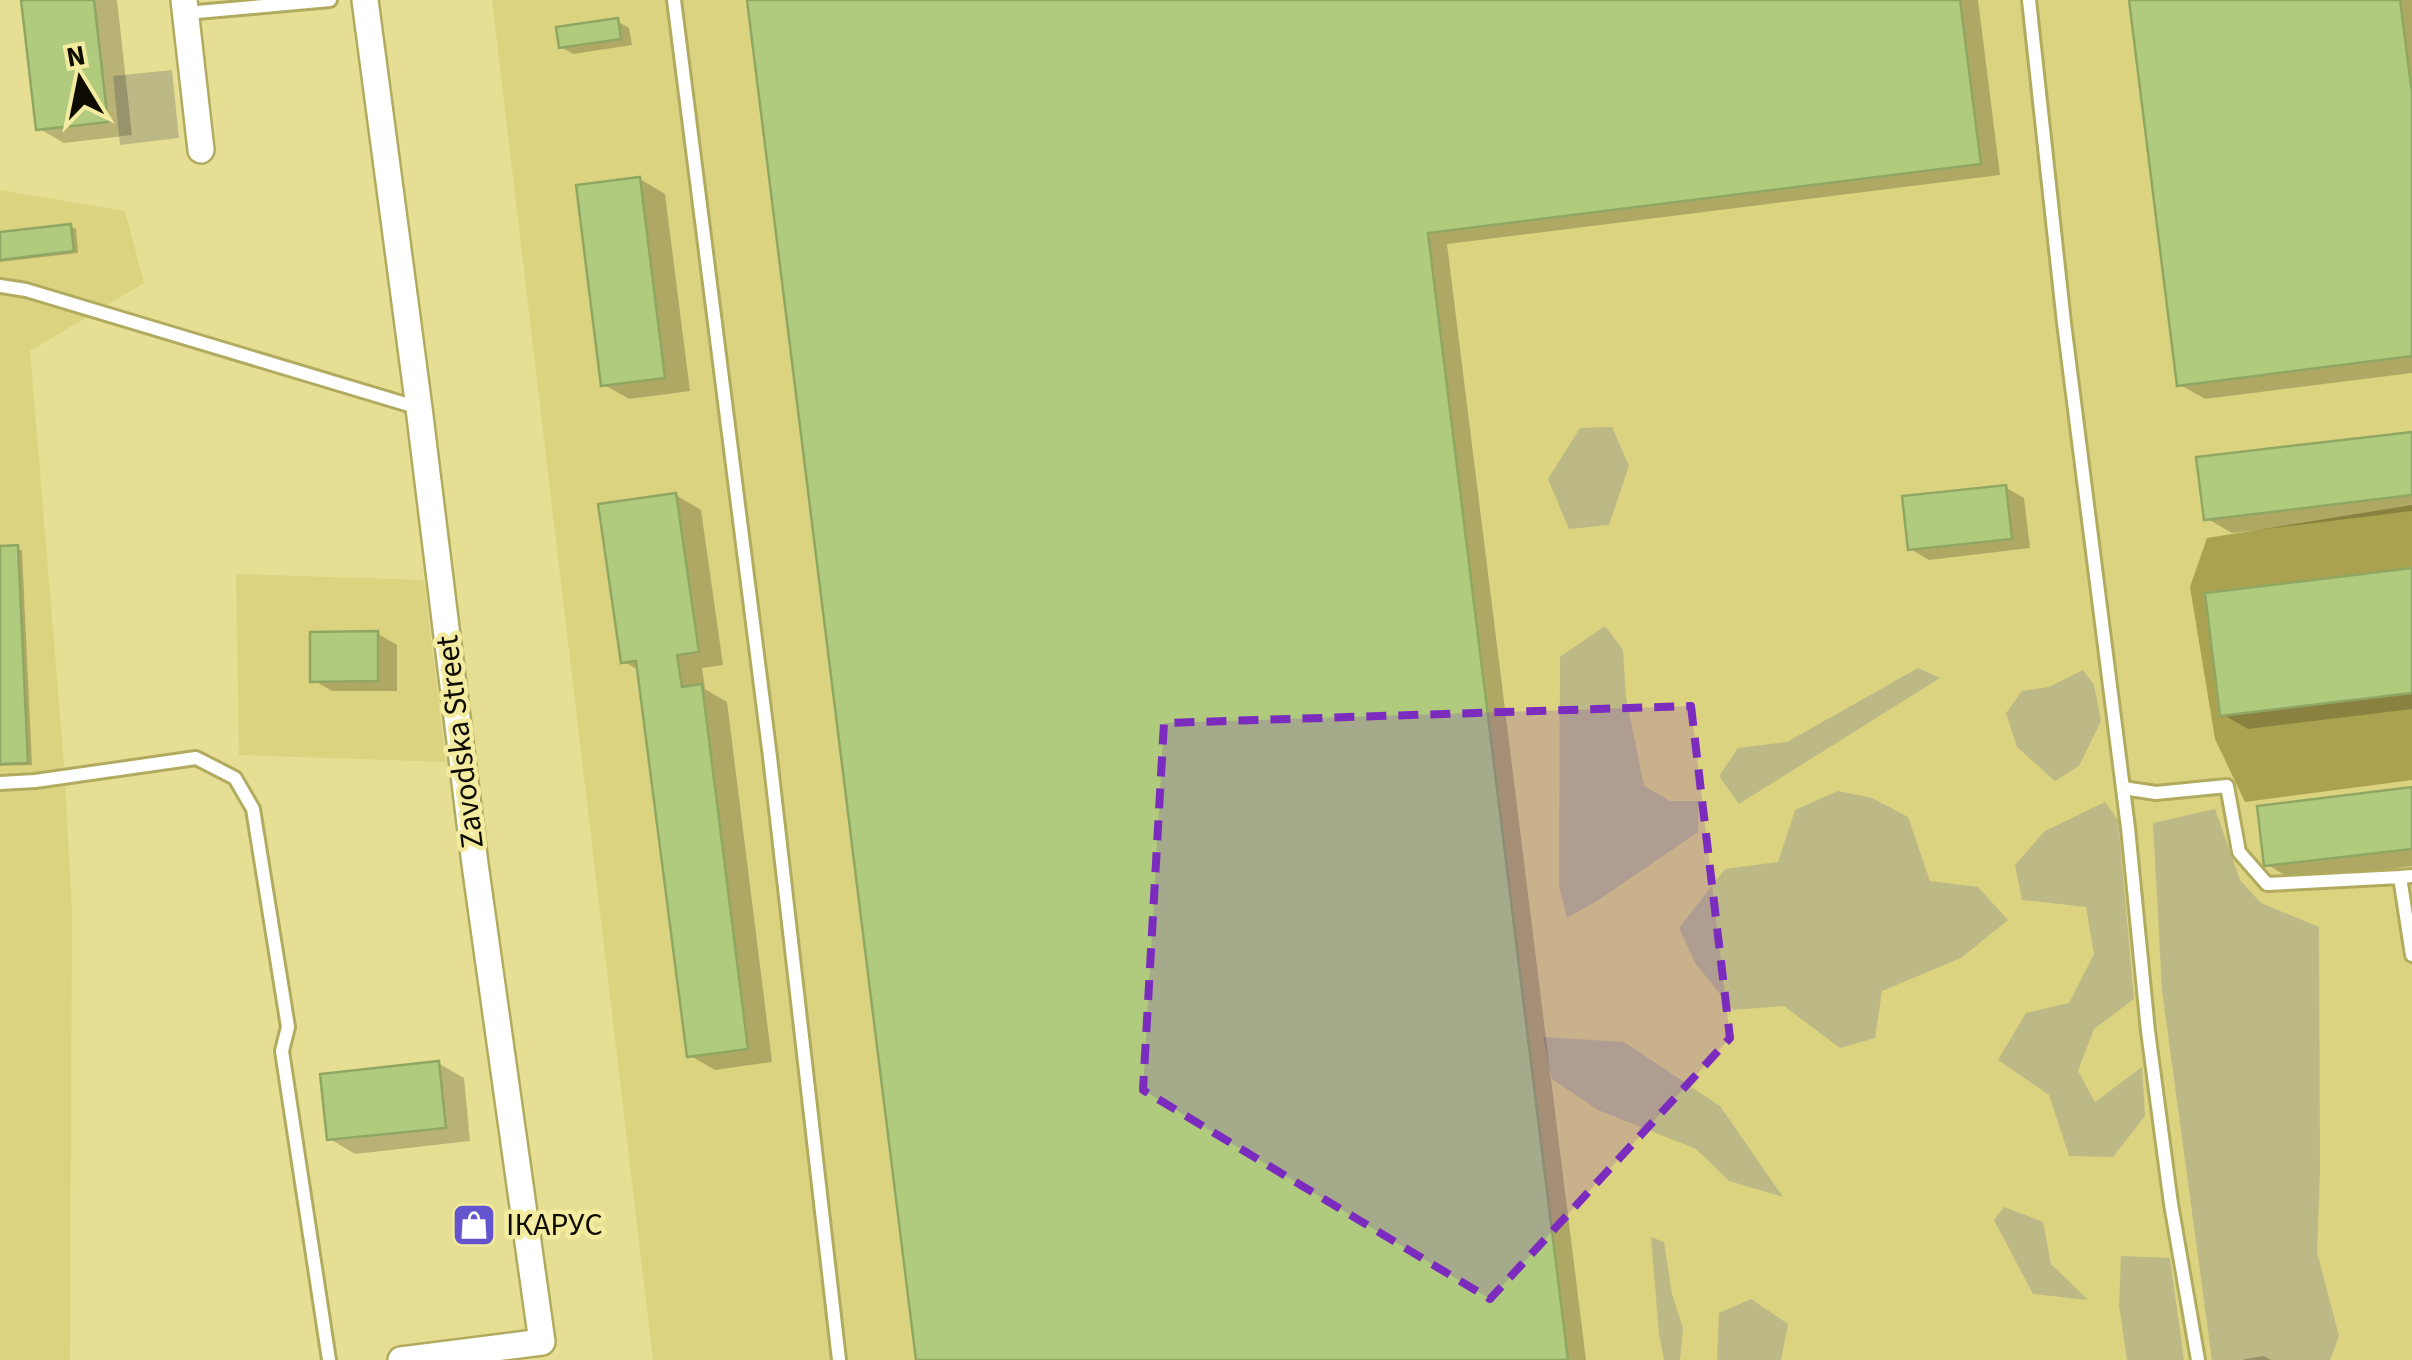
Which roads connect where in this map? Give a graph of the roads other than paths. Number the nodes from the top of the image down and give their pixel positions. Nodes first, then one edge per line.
1 (330, 0) edge
2 (364, 0) edge
3 (674, 0) edge
4 (2029, 0) edge
5 (185, 7) edge
6 (201, 150) dead end
7 (0, 286) edge
8 (419, 408) junction
9 (0, 783) edge
10 (2123, 788) junction
11 (2406, 876) edge
12 (2412, 955) edge
13 (401, 1359) edge
14 (329, 1360) edge
15 (386, 1360) edge
16 (839, 1360) edge
17 (2198, 1360) edge

1 - 5 lane
2 - 8 street, Zavodska Street
3 - 16 lane
4 - 10 lane
5 - 6 street
7 - 8 lane
8 - 13 street, Zavodska Street
9 - 14 lane
10 - 11 lane
10 - 17 lane
11 - 12 lane
13 - 15 street

